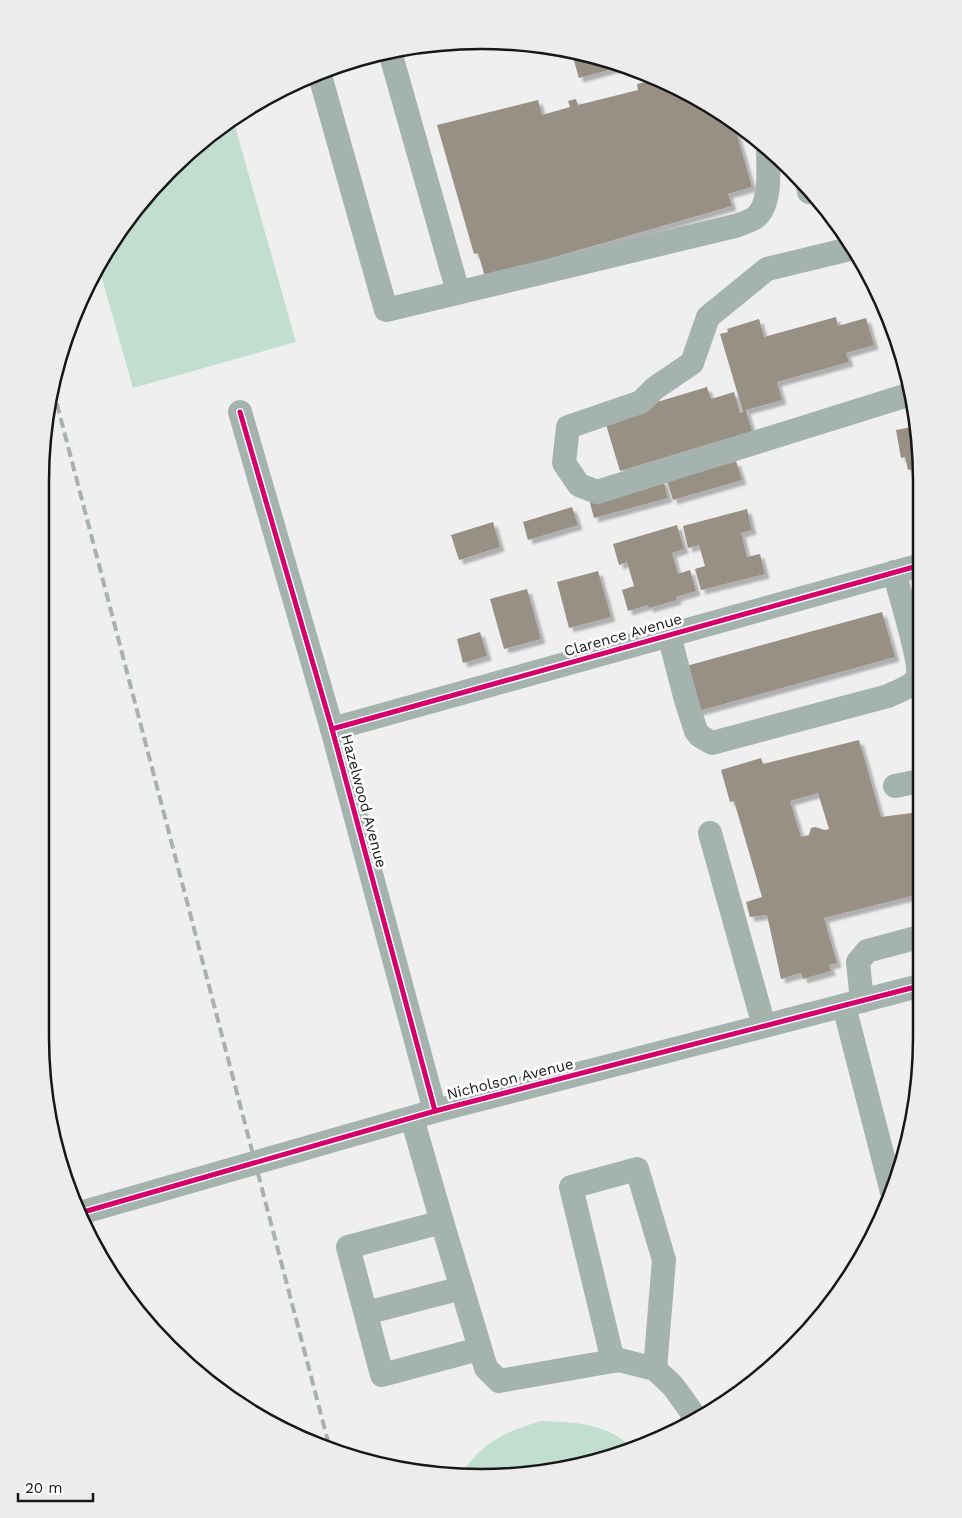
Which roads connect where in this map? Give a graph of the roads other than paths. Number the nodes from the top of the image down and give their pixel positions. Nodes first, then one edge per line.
1 (392, 58) edge
2 (321, 80) edge
3 (768, 158) edge
4 (846, 250) edge
5 (458, 292) junction
6 (905, 396) edge
7 (240, 412) dead end
8 (913, 567) edge
9 (894, 572) junction
10 (669, 635) junction
11 (913, 644) edge
12 (913, 683) edge
13 (332, 729) junction
14 (913, 782) edge
15 (895, 786) dead end
16 (710, 833) dead end
17 (913, 939) edge
18 (913, 988) edge
19 (853, 1003) junction
20 (764, 1026) junction
21 (435, 1111) junction
22 (412, 1118) junction
23 (889, 1178) edge
24 (86, 1211) edge
25 (442, 1222) junction
26 (462, 1288) junction
27 (366, 1313) junction
28 (479, 1349) junction
29 (613, 1361) junction
30 (655, 1369) junction
31 (692, 1414) edge

1 - 5 street
2 - 5 street
3 - 5 street
4 - 6 street
7 - 13 street, Hazelwood Avenue
8 - 9 street, Clarence Avenue
9 - 10 street, Clarence Avenue
9 - 11 street
10 - 12 street
10 - 13 street, Clarence Avenue
13 - 21 street, Hazelwood Avenue
14 - 15 street
16 - 20 street
17 - 19 street
18 - 19 street, Nicholson Avenue
19 - 20 street, Nicholson Avenue
19 - 23 street
20 - 21 street, Nicholson Avenue
21 - 22 street, Nicholson Avenue
22 - 24 street, Nicholson Avenue
22 - 25 street
25 - 26 street
25 - 27 street
26 - 27 street
26 - 28 street
27 - 28 street
28 - 29 street
29 - 30 street
29 - 30 street
30 - 31 street

